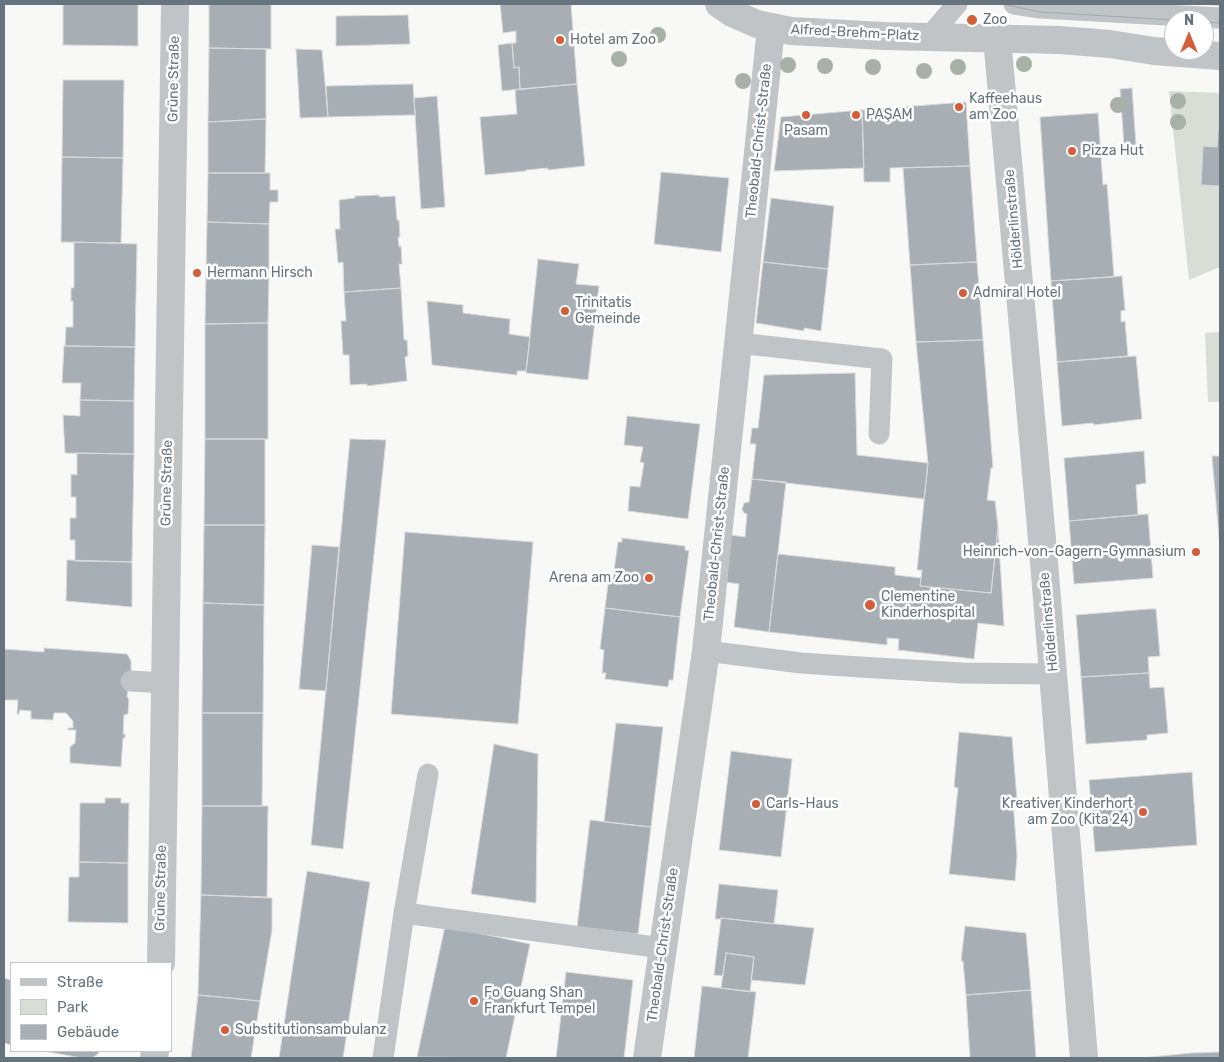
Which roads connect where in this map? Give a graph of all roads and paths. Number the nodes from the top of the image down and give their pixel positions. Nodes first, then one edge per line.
1 (175, 4) edge
2 (719, 4) edge
3 (957, 4) edge
4 (1014, 4) edge
5 (1220, 18) edge
6 (771, 28) junction
7 (928, 37) junction
8 (997, 38) junction
9 (1220, 56) edge
10 (738, 343) junction
11 (879, 434) dead end
12 (706, 651) junction
13 (1053, 674) junction
14 (131, 681) dead end
15 (164, 682) junction
16 (428, 774) dead end
17 (404, 913) junction
18 (662, 948) junction
19 (161, 962) edge
20 (382, 1058) edge
21 (647, 1058) edge
22 (1084, 1058) edge

1 - 15 street, Grüne Straße
2 - 6 street, Alfred-Brehm-Platz
3 - 7 lane
4 - 5 lane
6 - 7 street, Alfred-Brehm-Platz
6 - 10 street, Theobald-Christ-Straße
7 - 8 street, Alfred-Brehm-Platz
8 - 9 street, Alfred-Brehm-Platz
8 - 13 street, Hölderlinstraße
10 - 11 lane
10 - 12 street, Theobald-Christ-Straße
12 - 13 lane
12 - 18 street, Theobald-Christ-Straße
13 - 22 street, Hölderlinstraße
14 - 15 lane
15 - 19 street, Grüne Straße
16 - 17 lane
17 - 18 lane
17 - 20 lane
18 - 21 street, Theobald-Christ-Straße

